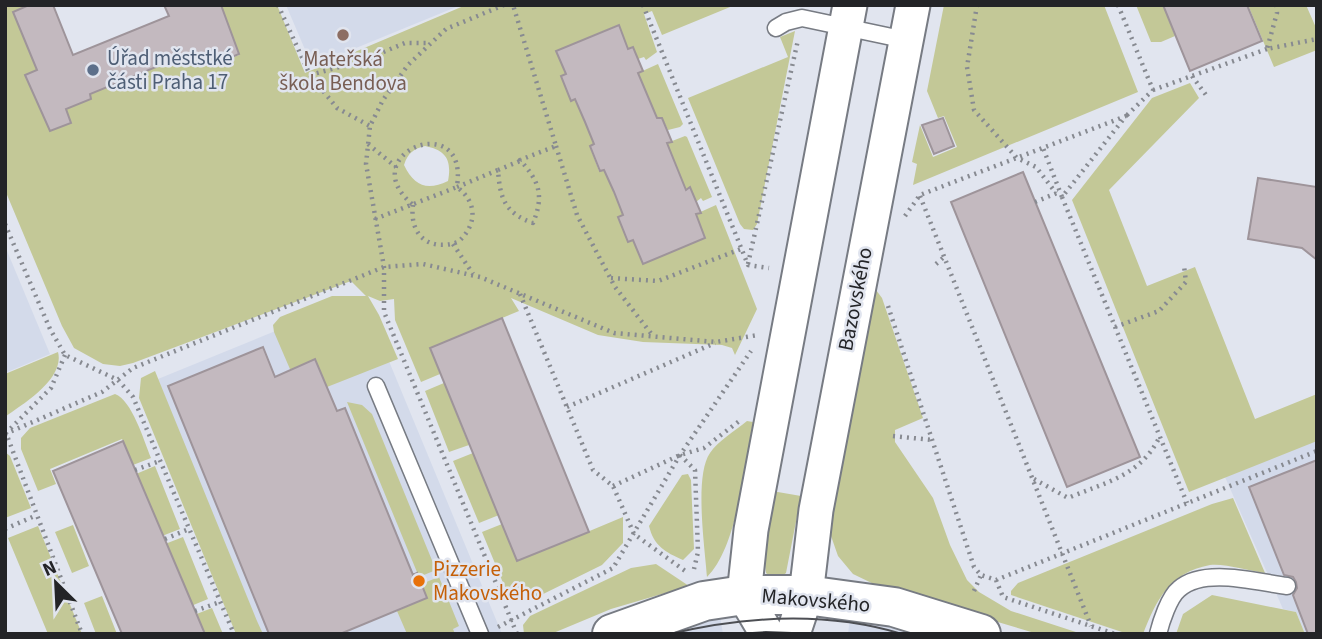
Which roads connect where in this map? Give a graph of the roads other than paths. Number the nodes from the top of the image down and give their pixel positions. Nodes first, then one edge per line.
1 (913, 5) edge
2 (848, 16) edge
3 (776, 28) dead end
4 (906, 40) junction
5 (376, 386) dead end
6 (1286, 586) dead end
7 (744, 595) junction
8 (806, 595) junction
9 (486, 632) edge
10 (612, 634) edge
11 (768, 634) edge
12 (793, 634) edge
13 (981, 634) edge
14 (1158, 634) edge

1 - 4 street, Bazovského
2 - 3 lane
2 - 4 lane
2 - 7 street
4 - 8 street, Bazovského
5 - 9 lane
6 - 14 lane
7 - 8 street, Makovského
7 - 10 street, Makovského
7 - 11 street
8 - 12 street, Bazovského
8 - 13 street, Makovského

